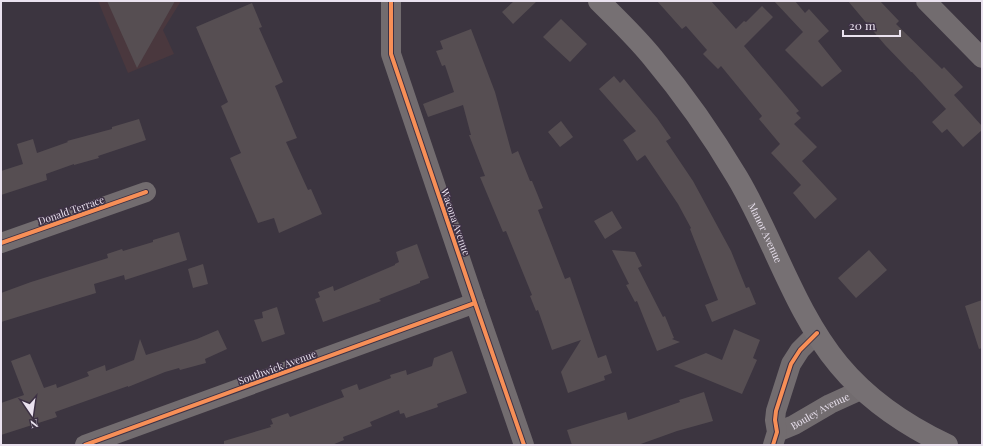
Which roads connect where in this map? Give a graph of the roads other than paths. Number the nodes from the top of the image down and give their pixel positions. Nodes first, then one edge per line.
1 (391, 1) edge
2 (599, 1) edge
3 (926, 1) edge
4 (982, 58) edge
5 (146, 192) dead end
6 (1, 243) edge
7 (475, 303) junction
8 (816, 333) junction
9 (862, 390) junction
10 (775, 438) edge
11 (85, 445) edge
12 (524, 445) edge
13 (948, 445) edge

1 - 7 street, Wacona Avenue
2 - 8 main road, Manor Avenue
3 - 4 street
5 - 6 street, Donald Terrace
7 - 11 street, Southwick Avenue
7 - 12 street, Wacona Avenue
8 - 9 main road, Manor Avenue
8 - 10 street, Bouley Avenue
9 - 10 street, Bouley Avenue
9 - 13 main road, Manor Avenue

